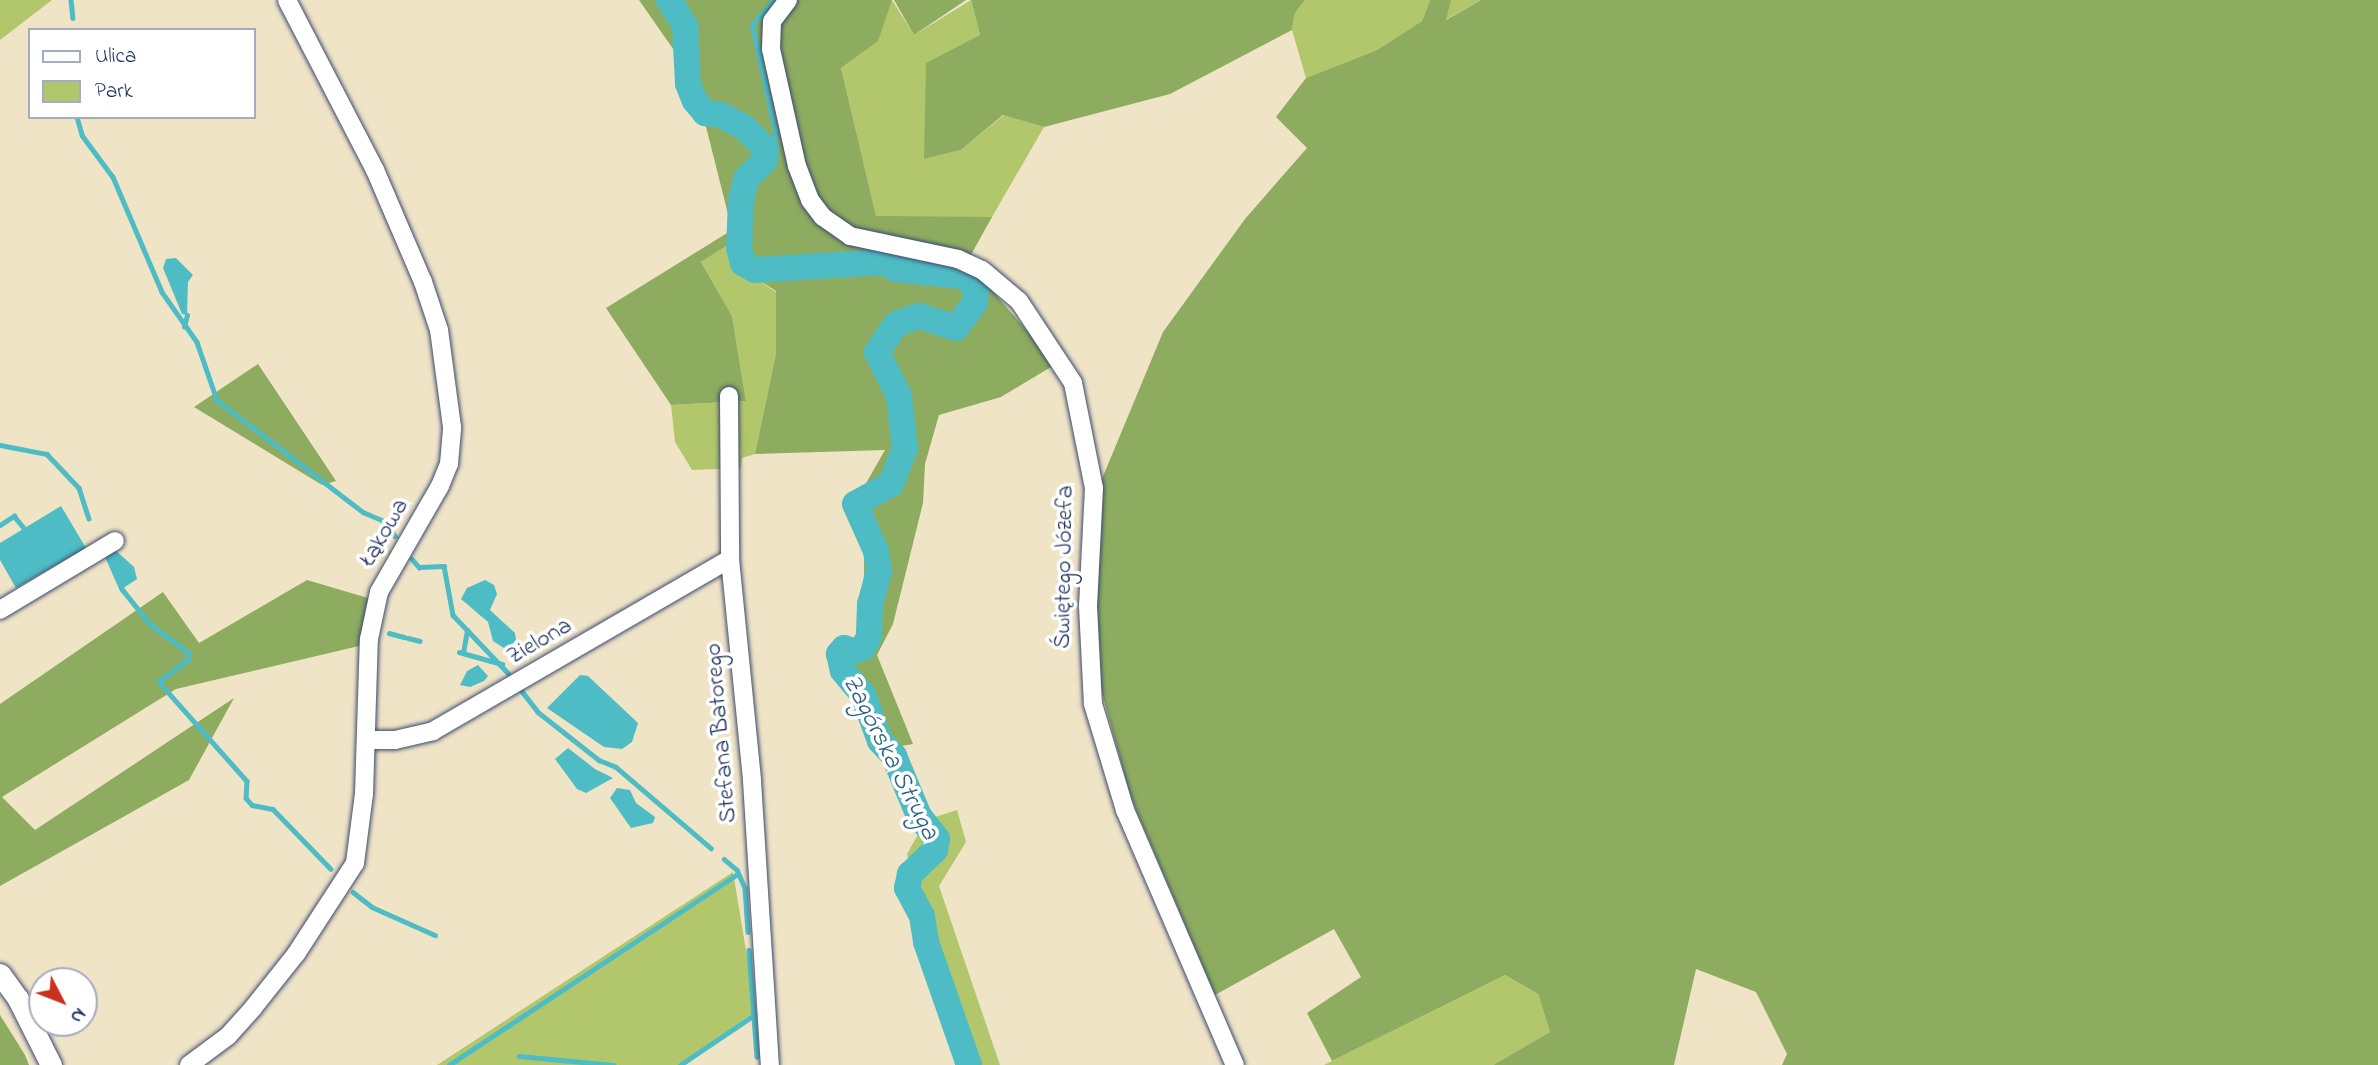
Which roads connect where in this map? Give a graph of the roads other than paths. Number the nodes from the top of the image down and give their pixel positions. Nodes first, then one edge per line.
1 (287, 0) edge
2 (788, 0) edge
3 (729, 396) dead end
4 (116, 541) dead end
5 (730, 559) junction
6 (0, 610) edge
7 (366, 740) junction
8 (0, 974) edge
9 (51, 1065) edge
10 (189, 1065) edge
11 (770, 1065) edge
12 (1235, 1065) edge

1 - 7 street, Łąkowa
2 - 12 street, Świętego Józefa
3 - 5 street, Stefana Batorego
4 - 6 street
5 - 7 street, Zielona
5 - 11 street, Stefana Batorego
7 - 10 street, Łąkowa
8 - 9 street

